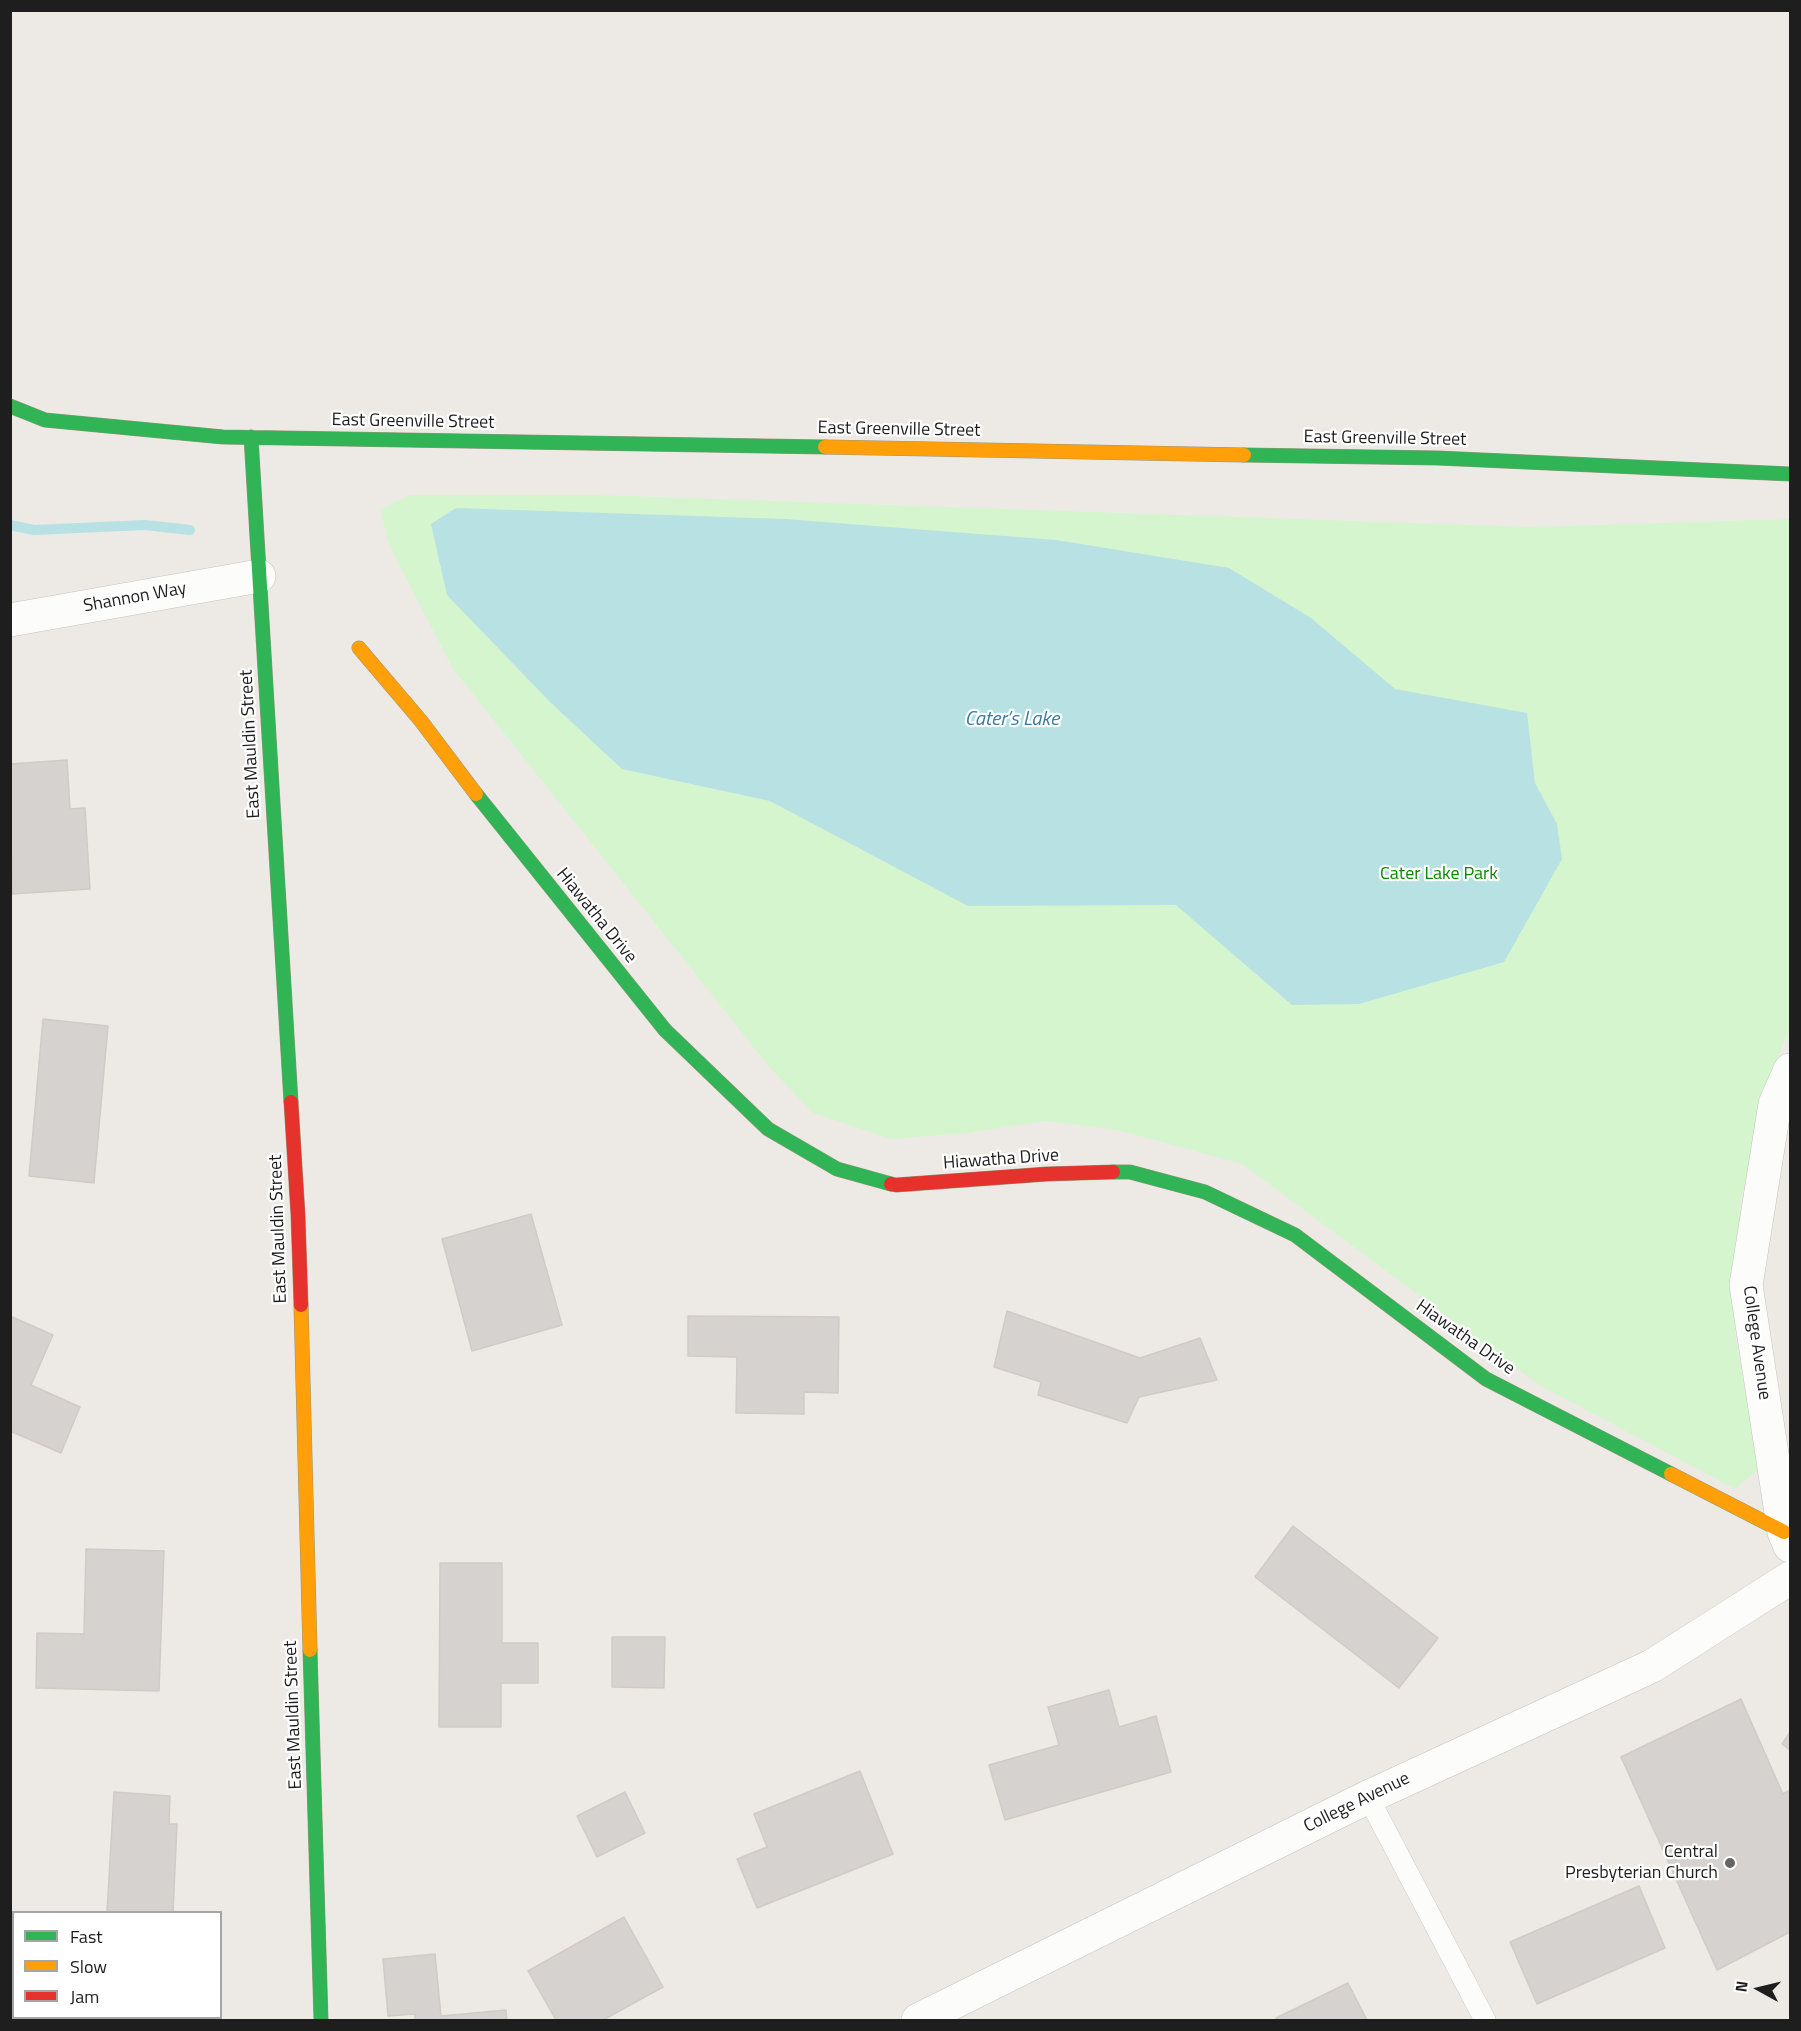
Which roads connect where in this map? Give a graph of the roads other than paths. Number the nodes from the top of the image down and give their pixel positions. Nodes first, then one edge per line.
1 (10, 406) edge
2 (251, 437) junction
3 (1791, 474) edge
4 (259, 576) junction
5 (10, 620) edge
6 (359, 648) dead end
7 (1791, 1070) edge
8 (1787, 1539) edge
9 (1791, 1578) edge
10 (1368, 1797) junction
11 (321, 2020) edge
12 (918, 2020) edge
13 (1485, 2020) edge

1 - 2 street, East Greenville Street
2 - 3 street, East Greenville Street
2 - 4 street, East Mauldin Street
4 - 5 street, Shannon Way
4 - 11 street, East Mauldin Street
6 - 8 street, Hiawatha Drive
7 - 8 street, College Avenue
9 - 10 street, College Avenue
10 - 12 street, College Avenue
10 - 13 lane

